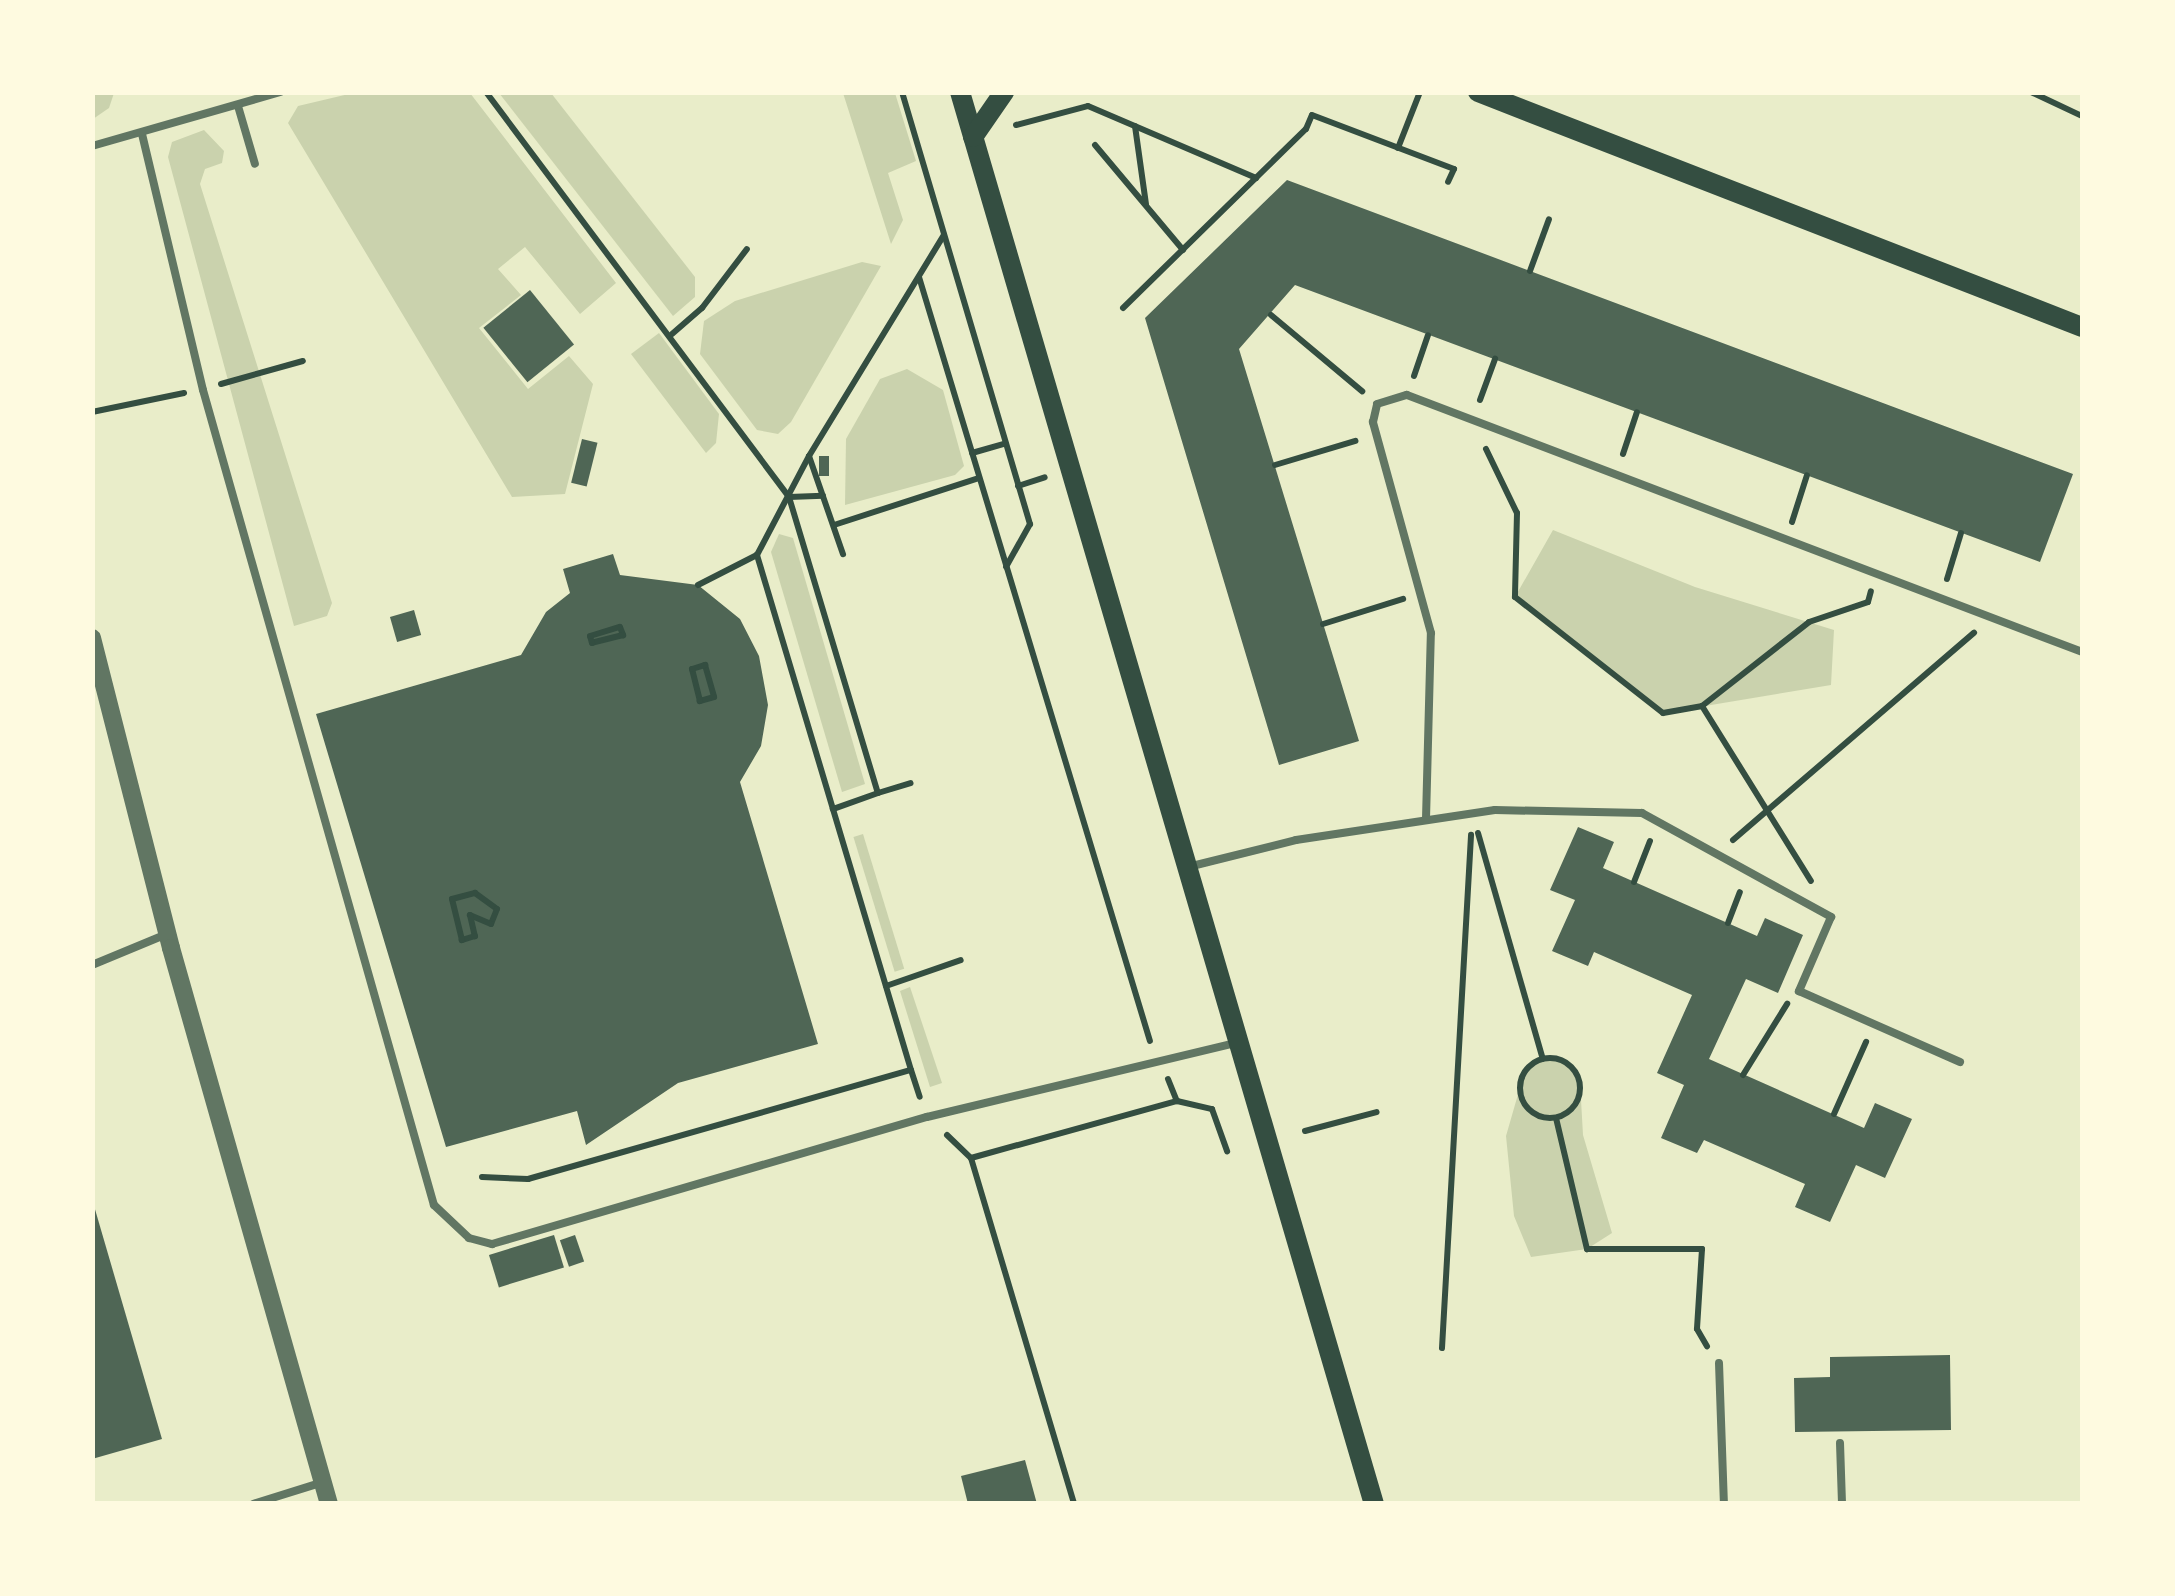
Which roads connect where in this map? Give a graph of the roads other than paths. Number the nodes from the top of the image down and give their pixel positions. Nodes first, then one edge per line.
1 (280, 92) edge
2 (960, 92) edge
3 (1004, 92) edge
4 (1478, 92) edge
5 (238, 106) junction
6 (142, 134) junction
7 (973, 137) junction
8 (92, 146) edge
9 (255, 164) dead end
10 (2082, 327) edge
11 (92, 638) edge
12 (2082, 652) edge
13 (1426, 819) junction
14 (1188, 867) junction
15 (167, 934) junction
16 (92, 965) edge
17 (1238, 1042) junction
18 (1960, 1062) dead end
19 (1718, 1364) dead end
20 (1840, 1443) dead end
21 (322, 1483) junction
22 (253, 1504) edge
23 (329, 1504) edge
24 (1374, 1504) edge
25 (1724, 1504) edge
26 (1842, 1504) edge

1 - 5 lane
2 - 7 main road
3 - 7 main road
4 - 10 main road
5 - 6 lane
5 - 9 lane
6 - 8 lane
6 - 17 lane
7 - 14 main road
11 - 15 street
12 - 13 lane
13 - 14 lane
13 - 18 lane
14 - 17 main road
15 - 16 lane
15 - 21 street
17 - 24 main road
19 - 25 lane
20 - 26 lane
21 - 22 lane
21 - 23 street

